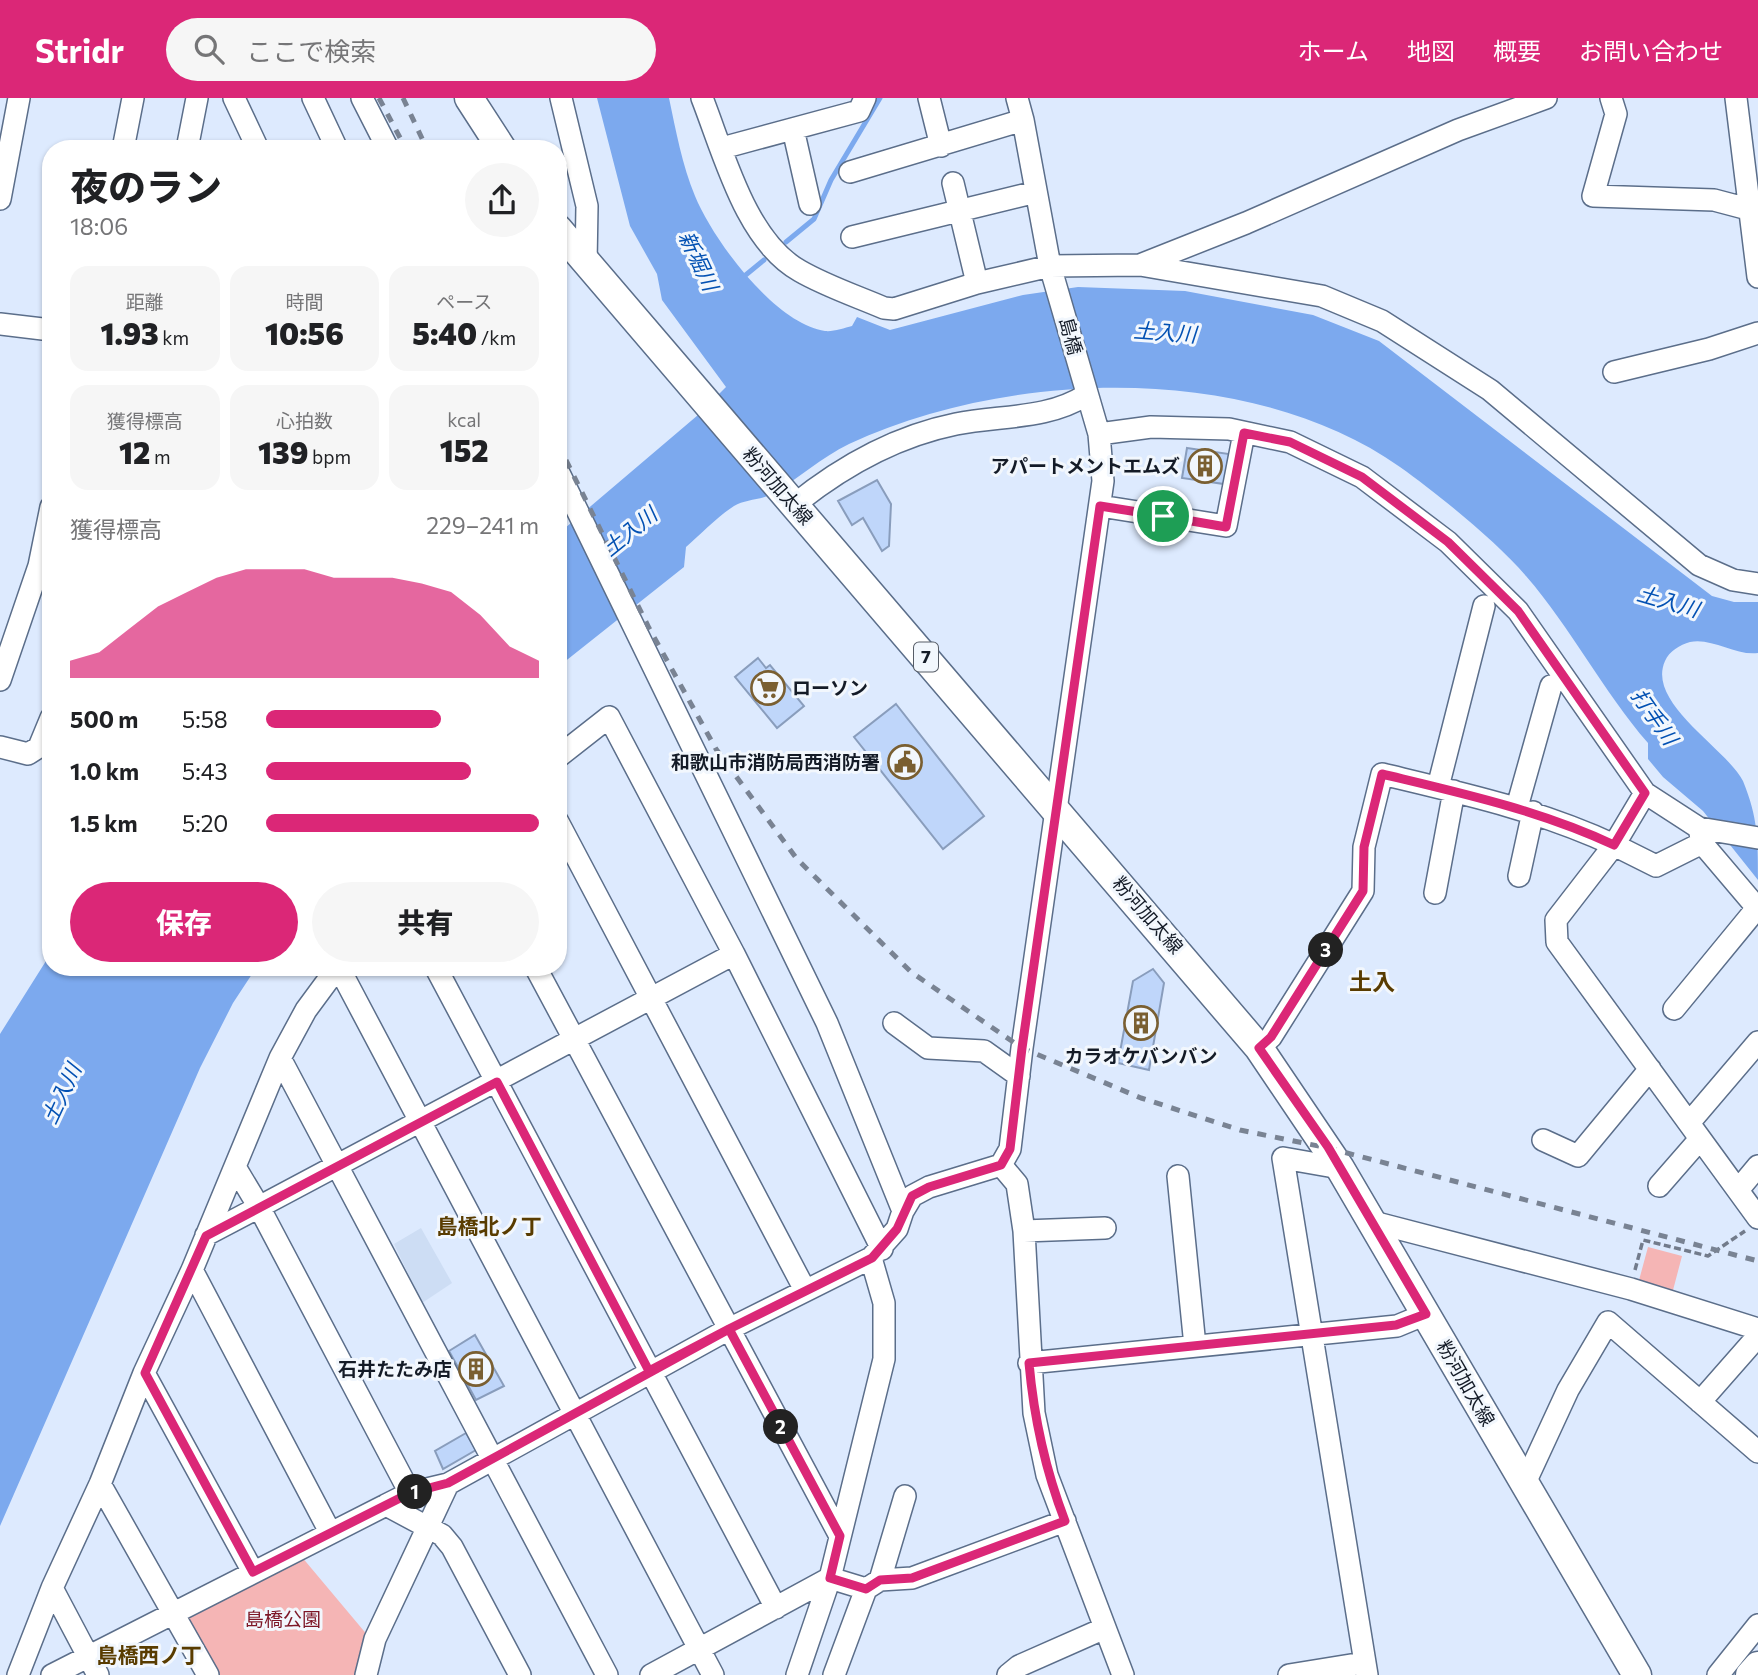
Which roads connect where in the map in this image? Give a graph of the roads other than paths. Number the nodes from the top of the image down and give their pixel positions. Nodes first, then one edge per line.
1 (19, 98) edge
2 (133, 98) edge
3 (197, 98) edge
4 (234, 98) edge
5 (313, 98) edge
6 (362, 98) edge
7 (469, 98) edge
8 (561, 98) edge
9 (702, 98) edge
10 (865, 98) edge
11 (929, 98) edge
12 (1017, 98) edge
13 (1546, 98) edge
14 (1611, 98) edge
15 (1736, 98) edge
16 (1023, 120) junction
17 (793, 129) junction
18 (125, 140) edge
19 (189, 140) edge
20 (254, 140) edge
21 (333, 140) edge
22 (383, 140) edge
23 (496, 140) edge
24 (941, 146) junction
25 (722, 148) junction
26 (850, 172) dead end
27 (953, 183) dead end
28 (1036, 192) junction
29 (0, 199) edge
30 (810, 204) dead end
31 (1748, 209) junction
32 (960, 211) junction
33 (852, 237) dead end
34 (567, 240) edge
35 (586, 264) junction
36 (1140, 265) junction
37 (1053, 272) junction
38 (1758, 277) edge
39 (977, 283) junction
40 (0, 324) edge
41 (42, 329) edge
42 (1758, 333) edge
43 (1614, 372) dead end
44 (1086, 395) junction
45 (1244, 433) junction
46 (1099, 434) junction
47 (567, 489) edge
48 (794, 505) junction
49 (1100, 506) junction
50 (42, 552) edge
51 (1758, 584) edge
52 (1484, 606) dead end
53 (0, 680) edge
54 (1551, 686) dead end
55 (42, 742) edge
56 (0, 747) edge
57 (567, 750) edge
58 (1446, 789) junction
59 (1645, 793) junction
60 (1057, 809) junction
61 (1525, 810) junction
62 (1705, 834) junction
63 (1758, 838) edge
64 (567, 839) edge
65 (1614, 845) junction
66 (1519, 876) dead end
67 (1434, 893) dead end
68 (1758, 909) edge
69 (734, 954) junction
70 (332, 976) edge
71 (342, 976) edge
72 (440, 976) edge
73 (540, 976) edge
74 (651, 998) junction
75 (1674, 1009) dead end
76 (894, 1023) dead end
77 (573, 1039) junction
78 (1758, 1042) edge
79 (1259, 1048) junction
80 (280, 1058) junction
81 (1650, 1069) junction
82 (1019, 1076) junction
83 (497, 1082) junction
84 (421, 1122) junction
85 (1695, 1131) junction
86 (1542, 1140) dead end
87 (1001, 1165) junction
88 (337, 1166) junction
89 (1758, 1166) edge
90 (234, 1167) junction
91 (1340, 1168) junction
92 (1178, 1176) dead end
93 (1659, 1186) dead end
94 (1738, 1190) junction
95 (259, 1207) junction
96 (903, 1210) junction
97 (1373, 1222) junction
98 (1753, 1223) edge
99 (1105, 1228) dead end
100 (1024, 1231) junction
101 (206, 1236) junction
102 (877, 1253) junction
103 (192, 1270) junction
104 (805, 1290) junction
105 (1426, 1314) junction
106 (729, 1329) junction
107 (1758, 1329) edge
108 (1312, 1334) junction
109 (1758, 1336) edge
110 (1195, 1346) junction
111 (1029, 1363) junction
112 (649, 1371) junction
113 (145, 1373) junction
114 (1700, 1402) junction
115 (574, 1412) junction
116 (1758, 1452) edge
117 (492, 1457) junction
118 (448, 1483) junction
119 (100, 1484) junction
120 (1524, 1485) junction
121 (410, 1493) junction
122 (905, 1496) dead end
123 (386, 1504) junction
124 (1065, 1521) junction
125 (427, 1527) junction
126 (330, 1532) junction
127 (840, 1536) junction
128 (253, 1572) junction
129 (830, 1578) junction
130 (873, 1584) junction
131 (52, 1588) junction
132 (776, 1608) junction
133 (174, 1613) junction
134 (1758, 1625) edge
135 (1105, 1628) junction
136 (699, 1650) junction
137 (94, 1666) edge
138 (1758, 1666) edge
139 (1365, 1669) edge
140 (18, 1675) edge
141 (52, 1675) edge
142 (208, 1675) edge
143 (366, 1675) edge
144 (520, 1675) edge
145 (607, 1675) edge
146 (651, 1675) edge
147 (713, 1675) edge
148 (797, 1675) edge
149 (834, 1675) edge
150 (1009, 1675) edge
151 (1123, 1675) edge
152 (1289, 1675) edge
153 (1637, 1675) edge
154 (1718, 1675) edge
155 (1750, 1675) edge

1 - 29 street
2 - 18 street
3 - 19 street
4 - 20 street
5 - 21 street
6 - 22 street
7 - 23 main road
8 - 35 street
9 - 25 street
10 - 17 street
11 - 24 street
12 - 16 street, 島橋
13 - 36 street
14 - 31 street
15 - 31 street
16 - 24 street
16 - 28 street, 島橋
17 - 25 street
17 - 30 street
24 - 26 street
25 - 39 street
27 - 32 street
28 - 32 street
28 - 37 street, 島橋
31 - 38 street
32 - 33 street
32 - 39 street
34 - 35 main road, 粉河加太線 / 7
35 - 48 main road, 粉河加太線 / 7
36 - 37 street
36 - 51 street
37 - 39 street
37 - 44 street, 島橋
40 - 41 street
42 - 43 street
44 - 46 street, 島橋
44 - 48 street
45 - 46 street
45 - 49 street
45 - 59 street
46 - 49 street, 島橋
47 - 96 street
48 - 60 main road, 粉河加太線 / 7
49 - 60 street, 島橋
50 - 53 street
52 - 58 street
54 - 61 street
55 - 56 street
57 - 69 street
58 - 61 street
58 - 67 street
58 - 79 street
59 - 62 street
59 - 65 street
60 - 79 main road, 粉河加太線 / 7
60 - 82 street, 島橋
61 - 65 street
61 - 66 street
62 - 63 street
62 - 65 street
62 - 68 street
64 - 74 street
65 - 81 street
68 - 75 street
69 - 74 street
69 - 102 street
70 - 80 street
71 - 84 street
72 - 83 street
73 - 77 street
74 - 77 street
74 - 104 street
76 - 82 street
77 - 83 street
77 - 106 street
78 - 85 street
79 - 91 main road, 粉河加太線 / 7
80 - 88 street
80 - 90 street
81 - 85 street
81 - 86 street
82 - 87 street, 島橋
83 - 84 street
83 - 112 street
84 - 88 street
84 - 115 street
85 - 93 street
85 - 94 street
87 - 96 street
87 - 100 street
88 - 95 street
88 - 117 street
89 - 94 street
90 - 95 street
90 - 101 street
91 - 97 main road, 粉河加太線 / 7
91 - 108 street
92 - 110 street
94 - 98 street
95 - 101 street
95 - 121 street
96 - 102 street
97 - 105 main road, 粉河加太線 / 7
97 - 107 street
99 - 100 street
100 - 111 street
101 - 103 street
102 - 104 street
102 - 127 street
103 - 113 street
103 - 126 street
104 - 106 street
105 - 108 street
105 - 120 main road, 粉河加太線 / 7
106 - 112 street
106 - 127 street
108 - 110 street
108 - 139 street
109 - 114 street
110 - 111 street
111 - 124 street
112 - 115 street
112 - 132 street
113 - 119 street
113 - 128 street
114 - 116 street
114 - 120 street
115 - 117 street
115 - 136 street
117 - 118 street
117 - 145 street
118 - 121 street
118 - 125 street
119 - 131 street
119 - 133 street
120 - 153 main road, 粉河加太線 / 7
121 - 123 street
122 - 130 street
123 - 125 street
123 - 126 street
124 - 130 street
124 - 135 street
125 - 143 street
125 - 144 street
126 - 128 street
127 - 129 street
128 - 133 street
129 - 130 street
129 - 132 street
129 - 148 street
130 - 149 street
131 - 137 street
131 - 140 street
132 - 136 street
133 - 137 street
133 - 142 street
134 - 154 street
135 - 150 street
135 - 151 street
136 - 146 street
136 - 147 street
137 - 141 street
138 - 155 main road
139 - 152 street

